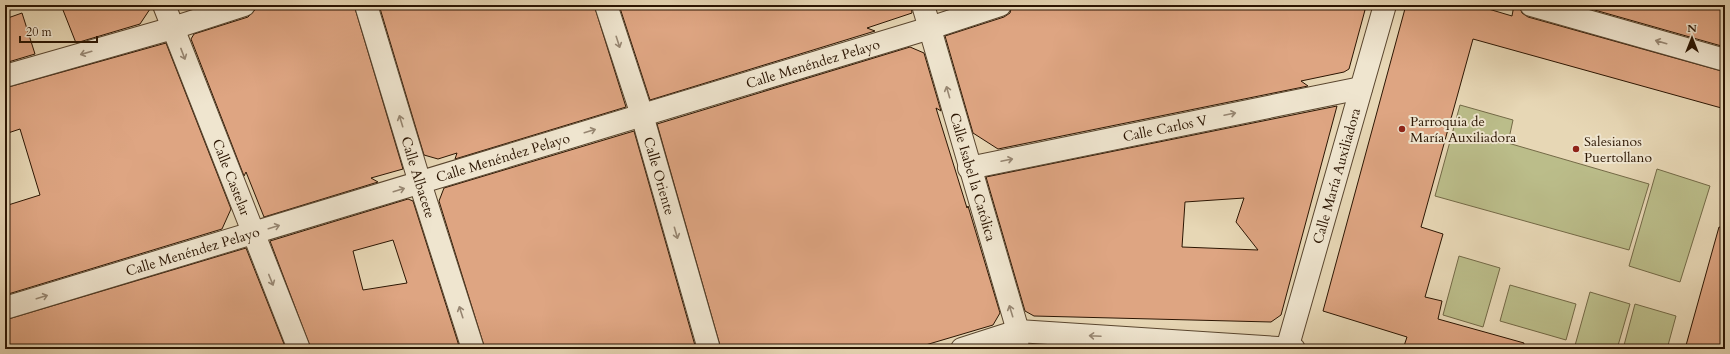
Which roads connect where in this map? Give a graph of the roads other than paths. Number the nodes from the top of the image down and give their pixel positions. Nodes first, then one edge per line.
1 (164, 5) edge
2 (244, 5) edge
3 (366, 5) edge
4 (606, 5) edge
5 (923, 5) edge
6 (1000, 5) edge
7 (1384, 5) edge
8 (1530, 5) edge
9 (173, 28) junction
10 (930, 28) junction
11 (1725, 60) edge
12 (5, 76) edge
13 (1361, 88) junction
14 (642, 115) junction
15 (969, 168) junction
16 (420, 183) junction
17 (253, 234) junction
18 (5, 308) edge
19 (1017, 340) edge
20 (1290, 348) edge
21 (299, 349) edge
22 (473, 349) edge
23 (709, 349) edge
24 (962, 349) edge

1 - 9 street, Calle Castelar
2 - 9 street
16 -> 3 street, Calle Albacete
4 -> 14 street, Calle Oriente
5 - 10 street, Calle Isabel la Católica
6 - 10 street, Calle Menéndez Pelayo
7 - 13 street, Calle María Auxiliadora
11 -> 8 street
9 -> 12 street
9 -> 17 street, Calle Castelar
10 - 14 street, Calle Menéndez Pelayo
15 -> 10 street, Calle Isabel la Católica
15 -> 13 street, Calle Carlos V
13 - 20 street, Calle María Auxiliadora
16 -> 14 street, Calle Menéndez Pelayo
14 -> 23 street, Calle Oriente
19 -> 15 street, Calle Isabel la Católica
17 -> 16 street, Calle Menéndez Pelayo
22 -> 16 street, Calle Albacete
18 -> 17 street, Calle Menéndez Pelayo
17 -> 21 street, Calle Castelar
20 -> 19 street
19 - 24 street

